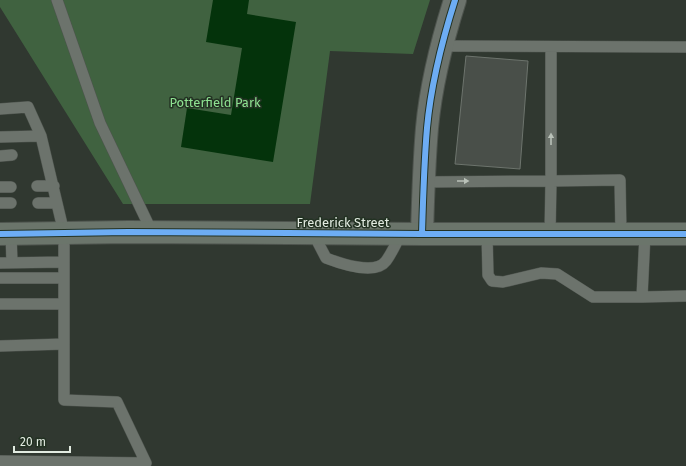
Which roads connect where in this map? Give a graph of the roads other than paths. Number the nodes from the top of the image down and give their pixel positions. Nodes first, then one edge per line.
1 (57, 0) edge
2 (455, 0) edge
3 (442, 46) junction
4 (552, 47) junction
5 (686, 47) edge
6 (0, 109) edge
7 (41, 136) junction
8 (0, 137) edge
9 (12, 155) dead end
10 (0, 156) edge
11 (551, 181) junction
12 (424, 182) junction
13 (37, 186) dead end
14 (54, 186) junction
15 (0, 187) edge
16 (11, 187) dead end
17 (38, 203) dead end
18 (56, 203) junction
19 (152, 232) junction
20 (64, 233) junction
21 (313, 233) junction
22 (5, 234) edge
23 (401, 234) junction
24 (422, 234) junction
25 (487, 234) junction
26 (550, 234) junction
27 (621, 234) junction
28 (645, 234) junction
29 (686, 234) edge
30 (64, 262) junction
31 (0, 263) edge
32 (12, 263) junction
33 (0, 278) edge
34 (63, 278) junction
35 (686, 296) edge
36 (642, 297) junction
37 (0, 304) edge
38 (64, 304) junction
39 (64, 344) junction
40 (0, 346) edge
41 (0, 461) edge

1 - 19 lane
2 - 3 street
3 - 4 lane
3 - 12 street
4 - 5 lane
11 -> 4 lane
6 - 7 lane
7 - 8 lane
7 - 14 lane
9 - 10 lane
12 -> 11 lane
11 - 26 lane
11 - 27 lane
12 - 24 street
13 - 14 lane
14 - 18 lane
15 - 16 lane
17 - 18 lane
18 - 20 lane
19 - 20 main road, Frederick Street
19 - 21 main road, Frederick Street
20 - 22 main road, Frederick Street
20 - 30 lane
21 - 23 main road, Frederick Street
21 - 23 lane
22 - 32 lane
23 - 24 main road, Frederick Street
24 - 25 main road, Frederick Street
25 - 26 main road, Frederick Street
25 - 36 lane
26 - 27 main road, Frederick Street
27 - 28 main road, Frederick Street
28 - 29 main road, Frederick Street
28 - 36 lane
30 - 32 lane
30 - 34 lane
31 - 32 lane
33 - 34 lane
34 - 38 lane
35 - 36 lane
37 - 38 lane
38 - 39 lane
39 - 40 lane
39 - 41 lane

